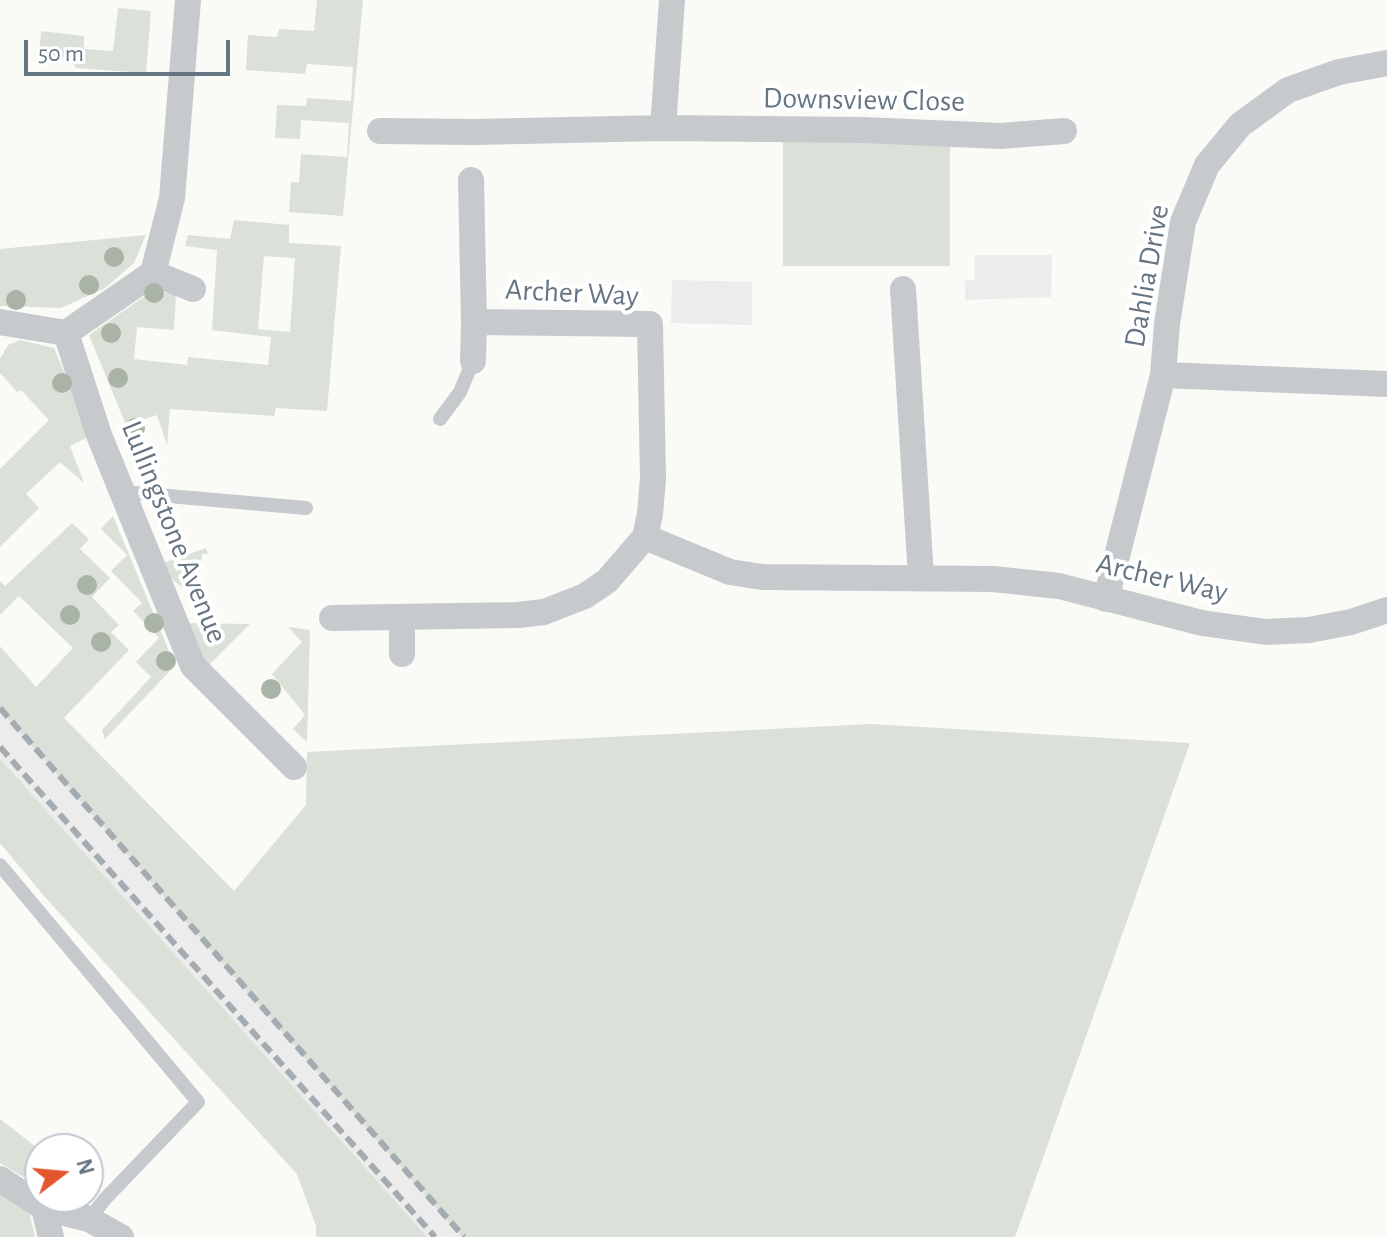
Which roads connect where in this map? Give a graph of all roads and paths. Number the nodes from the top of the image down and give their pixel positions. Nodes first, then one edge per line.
1 (188, 0) edge
2 (672, 0) edge
3 (1387, 63) edge
4 (663, 128) junction
5 (380, 131) dead end
6 (1064, 131) dead end
7 (471, 180) dead end
8 (153, 273) junction
9 (193, 289) dead end
10 (903, 289) dead end
11 (0, 322) edge
12 (474, 322) junction
13 (66, 333) junction
14 (473, 361) joint
15 (1163, 375) junction
16 (1387, 384) edge
17 (440, 419) dead end
18 (123, 492) junction
19 (306, 508) dead end
20 (645, 537) junction
21 (921, 577) junction
22 (1106, 599) junction
23 (1387, 610) edge
24 (402, 617) junction
25 (332, 618) dead end
26 (402, 654) dead end
27 (294, 767) dead end
28 (0, 865) edge
29 (0, 1179) edge
30 (24, 1195) edge
31 (45, 1213) edge
32 (64, 1213) edge
33 (89, 1219) junction
34 (51, 1237) edge
35 (121, 1237) edge

1 - 8 street
2 - 4 street
3 - 15 street, Dahlia Drive
4 - 5 street, Downsview Close
4 - 6 street, Downsview Close
7 - 12 street, Archer Way
8 - 9 street
8 - 13 street
10 - 21 street
11 - 13 street
12 - 14 street, Archer Way
12 - 20 street, Archer Way
13 - 18 street, Lullingstone Avenue
14 - 17 lane
15 - 16 street, Dahlia Drive
15 - 22 street, Dahlia Drive
18 - 19 lane
18 - 27 street, Lullingstone Avenue
20 - 21 street, Archer Way
20 - 24 street
21 - 22 street, Archer Way
22 - 23 street, Archer Way
24 - 25 street
24 - 26 street
28 - 33 lane
29 - 30 street
31 - 34 street
32 - 33 street
33 - 35 street

